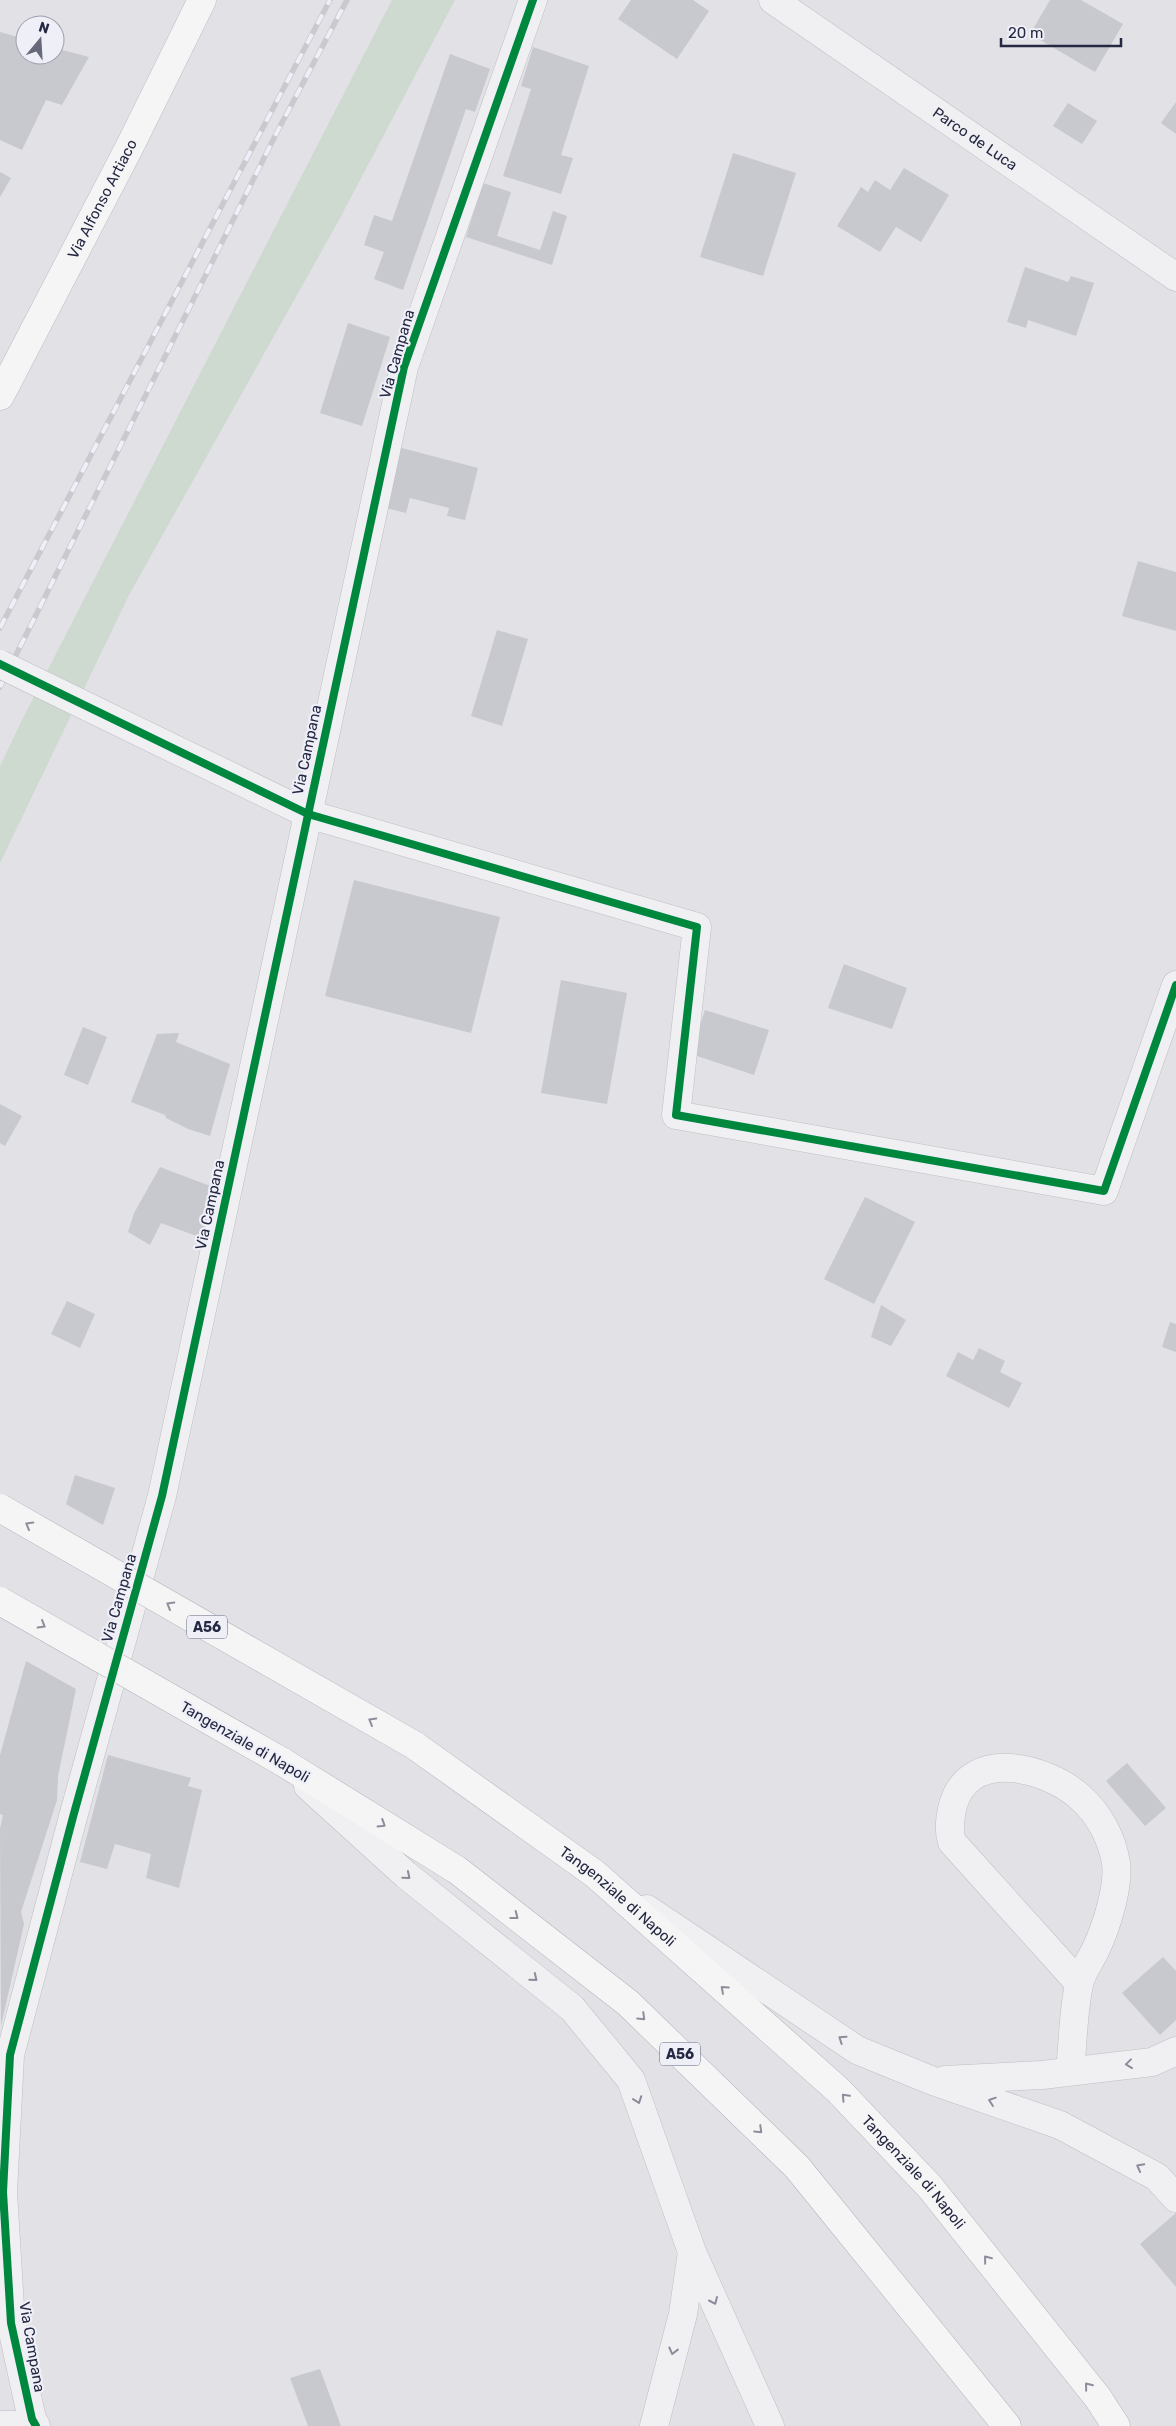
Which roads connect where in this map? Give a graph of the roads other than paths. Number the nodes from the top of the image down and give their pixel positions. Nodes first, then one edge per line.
1 (202, 0) edge
2 (533, 0) edge
3 (773, 0) edge
4 (1176, 277) edge
5 (0, 396) edge
6 (0, 664) edge
7 (308, 814) junction
8 (1176, 985) edge
9 (0, 1508) edge
10 (0, 1600) edge
11 (281, 1761) junction
12 (595, 1874) junction
13 (1079, 1983) junction
14 (1176, 2051) edge
15 (1070, 2072) junction
16 (933, 2080) junction
17 (1176, 2198) edge
18 (692, 2252) junction
19 (0, 2425) edge
20 (36, 2426) edge
21 (654, 2426) edge
22 (770, 2426) edge
23 (1007, 2426) edge
24 (1116, 2426) edge

1 - 5 main road, Via Alfonso Artiaco
2 - 7 street, Via Campana
3 - 4 street, Parco de Luca
6 - 7 street, bridge
7 - 8 street
7 - 20 street, Via Campana
12 -> 9 main road, Tangenziale di Napoli / A56, bridge
10 -> 11 main road, Tangenziale di Napoli / A56, bridge
11 -> 18 street
11 -> 23 main road, Tangenziale di Napoli / A56
16 -> 12 street
24 -> 12 main road, Tangenziale di Napoli / A56
13 - 13 street
13 - 15 street
14 -> 15 street
15 - 16 street
17 -> 16 street
18 -> 21 street
18 -> 22 street
19 - 20 street

